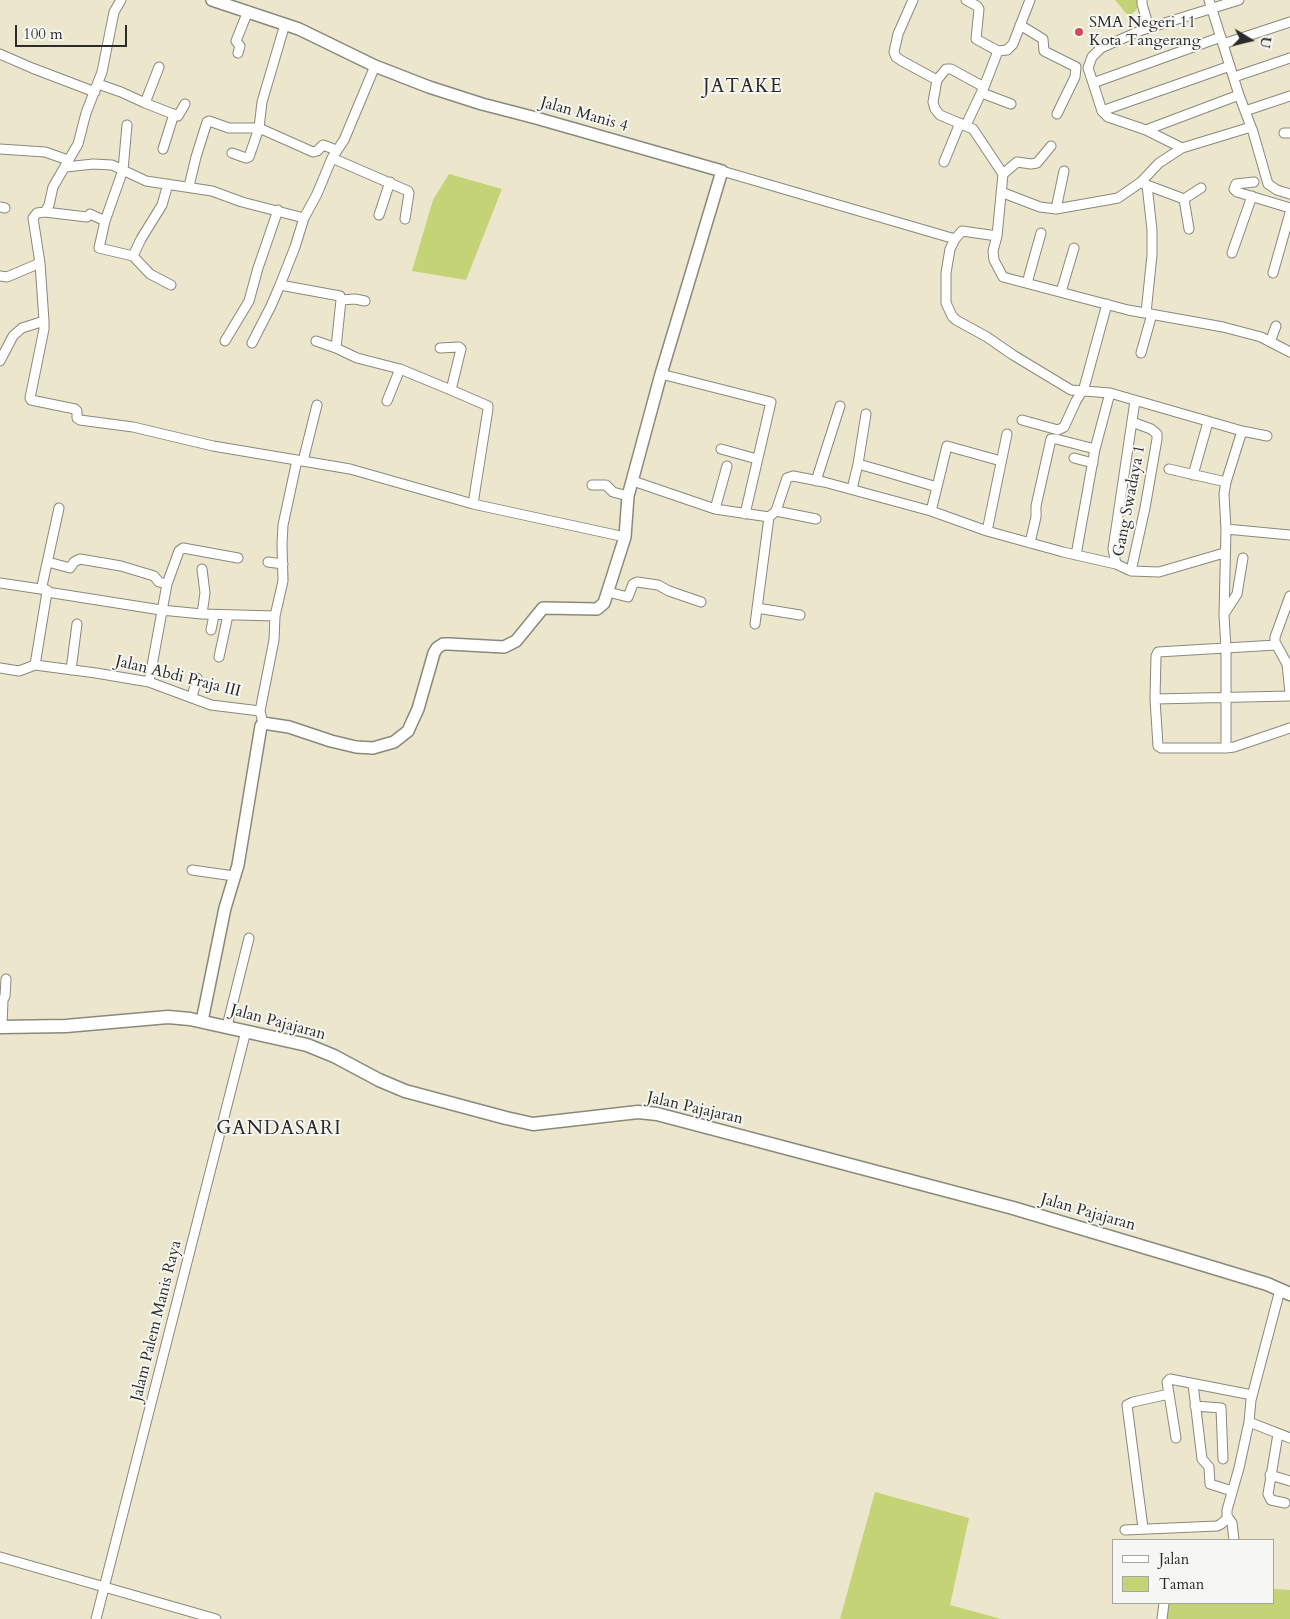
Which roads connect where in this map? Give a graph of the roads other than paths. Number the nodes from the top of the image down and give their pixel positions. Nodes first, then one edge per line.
1 (121, 0) edge
2 (212, 0) edge
3 (913, 0) edge
4 (966, 0) edge
5 (1030, 0) edge
6 (1142, 0) edge
7 (1239, 0) edge
8 (1210, 4) edge
9 (245, 17) junction
10 (1290, 22) edge
11 (285, 24) junction
12 (1020, 26) junction
13 (1149, 28) junction
14 (1222, 40) junction
15 (998, 51) junction
16 (238, 53) dead end
17 (0, 54) edge
18 (1290, 58) edge
19 (159, 66) dead end
20 (375, 66) junction
21 (1230, 66) junction
22 (1234, 77) junction
23 (937, 80) junction
24 (1096, 82) junction
25 (96, 88) junction
26 (983, 90) junction
27 (1239, 95) junction
28 (1290, 96) edge
29 (145, 103) junction
30 (185, 104) dead end
31 (1011, 104) dead end
32 (1102, 111) junction
33 (1245, 112) junction
34 (174, 114) junction
35 (1057, 114) dead end
36 (963, 124) junction
37 (127, 125) dead end
38 (1251, 127) junction
39 (259, 128) junction
40 (1146, 130) junction
41 (1051, 146) dead end
42 (163, 148) dead end
43 (1182, 148) junction
44 (0, 149) edge
45 (232, 153) dead end
46 (334, 154) junction
47 (944, 162) dead end
48 (67, 164) junction
49 (123, 170) junction
50 (722, 171) junction
51 (1064, 171) dead end
52 (1002, 174) junction
53 (390, 182) junction
54 (1254, 182) dead end
55 (1144, 183) junction
56 (168, 184) junction
57 (189, 186) junction
58 (1201, 188) dead end
59 (1001, 192) junction
60 (1290, 194) edge
61 (1252, 196) junction
62 (1184, 199) junction
63 (1290, 208) edge
64 (1056, 209) junction
65 (278, 210) junction
66 (45, 212) junction
67 (1290, 213) edge
68 (379, 215) dead end
69 (304, 218) junction
70 (405, 219) dead end
71 (105, 221) junction
72 (1189, 229) dead end
73 (1041, 233) dead end
74 (996, 236) junction
75 (955, 239) junction
76 (1074, 248) dead end
77 (1232, 253) dead end
78 (133, 256) junction
79 (40, 263) junction
80 (1272, 273) dead end
81 (0, 276) edge
82 (1027, 283) junction
83 (171, 285) dead end
84 (280, 285) junction
85 (1060, 292) junction
86 (341, 300) junction
87 (366, 301) dead end
88 (1107, 304) junction
89 (1149, 314) junction
90 (44, 321) junction
91 (1276, 326) dead end
92 (225, 341) dead end
93 (316, 341) dead end
94 (1270, 342) junction
95 (252, 343) dead end
96 (336, 348) junction
97 (440, 348) dead end
98 (1290, 352) edge
99 (1141, 353) dead end
100 (0, 361) edge
101 (400, 369) junction
102 (662, 374) junction
103 (1084, 386) junction
104 (451, 390) junction
105 (1110, 394) junction
106 (387, 401) dead end
107 (1136, 401) junction
108 (317, 405) dead end
109 (840, 406) dead end
110 (866, 414) dead end
111 (1022, 420) dead end
112 (1132, 422) junction
113 (1208, 422) junction
114 (1242, 431) junction
115 (1007, 434) dead end
116 (1267, 436) dead end
117 (721, 449) dead end
118 (1095, 449) junction
119 (1074, 458) dead end
120 (758, 459) junction
121 (300, 461) junction
122 (1001, 461) junction
123 (1093, 463) junction
124 (858, 464) junction
125 (727, 466) dead end
126 (1169, 469) dead end
127 (1193, 475) junction
128 (632, 481) junction
129 (816, 481) junction
130 (1226, 482) junction
131 (592, 485) dead end
132 (938, 487) junction
133 (852, 489) junction
134 (628, 496) junction
135 (473, 504) junction
136 (59, 508) dead end
137 (716, 509) junction
138 (932, 511) junction
139 (745, 514) junction
140 (773, 514) junction
141 (816, 519) dead end
142 (1226, 529) junction
143 (987, 531) junction
144 (1290, 535) edge
145 (625, 537) junction
146 (1030, 543) junction
147 (1224, 554) junction
148 (1076, 555) junction
149 (238, 558) dead end
150 (1243, 558) dead end
151 (48, 562) junction
152 (268, 562) dead end
153 (283, 564) junction
154 (1116, 564) junction
155 (202, 569) dead end
156 (1130, 571) junction
157 (0, 583) edge
158 (167, 584) junction
159 (47, 591) junction
160 (608, 592) junction
161 (1290, 596) edge
162 (702, 602) dead end
163 (757, 608) junction
164 (161, 610) junction
165 (202, 614) junction
166 (214, 615) junction
167 (228, 615) junction
168 (800, 615) dead end
169 (1224, 615) junction
170 (275, 616) junction
171 (77, 624) dead end
172 (755, 624) dead end
173 (211, 630) dead end
174 (1276, 645) junction
175 (1226, 648) junction
176 (219, 657) dead end
177 (35, 665) junction
178 (0, 668) edge
179 (71, 670) junction
180 (197, 678) dead end
181 (149, 682) junction
182 (1290, 695) edge
183 (1225, 697) junction
184 (192, 698) junction
185 (1155, 699) junction
186 (260, 712) junction
187 (263, 724) junction
188 (1290, 728) edge
189 (1226, 748) junction
190 (192, 870) dead end
191 (234, 876) junction
192 (249, 938) dead end
193 (6, 979) dead end
194 (202, 1020) junction
195 (227, 1026) junction
196 (1, 1027) edge
197 (246, 1031) junction
198 (1285, 1292) edge
199 (1193, 1384) junction
200 (1169, 1394) junction
201 (1252, 1395) junction
202 (1195, 1406) junction
203 (1249, 1422) junction
204 (1278, 1434) junction
205 (1176, 1438) dead end
206 (1290, 1438) edge
207 (1223, 1459) dead end
208 (1270, 1475) junction
209 (1290, 1481) edge
210 (1232, 1491) junction
211 (1285, 1503) dead end
212 (1228, 1518) junction
213 (1143, 1528) junction
214 (1124, 1530) dead end
215 (1234, 1539) edge
216 (0, 1557) edge
217 (104, 1586) junction
218 (1164, 1604) edge
219 (96, 1619) edge
220 (216, 1619) edge
221 (1162, 1619) edge

1 - 25 street
2 - 9 street, Jalan Manis 4
3 - 23 street
4 - 15 street
5 - 12 street
6 - 13 street
7 - 8 street
8 - 13 street
8 - 14 street
9 - 11 street, Jalan Manis 4
9 - 16 street
10 - 14 street
11 - 20 street, Jalan Manis 4
11 - 39 street
12 - 15 street
12 - 35 street
13 - 24 street
14 - 21 street
14 - 24 street
15 - 26 street
17 - 25 street
18 - 22 street
19 - 29 street
20 - 46 street
20 - 50 street, Jalan Manis 4
21 - 22 street
21 - 32 street
22 - 27 street
23 - 26 street
23 - 36 street
24 - 32 street
25 - 29 street
25 - 48 street
26 - 31 street
26 - 36 street
27 - 33 street
27 - 40 street
28 - 33 street
29 - 34 street
30 - 34 street
32 - 40 street
33 - 38 street
34 - 42 street
36 - 47 street
36 - 52 street
37 - 49 street
38 - 43 street
38 - 60 street
39 - 45 street
39 - 46 street
39 - 57 street
40 - 43 street
41 - 52 street
43 - 55 street
44 - 48 street
46 - 53 street
46 - 69 street
48 - 49 street
48 - 66 street
49 - 56 street
49 - 71 street
50 - 75 street, Jalan Manis 4
50 - 102 street
51 - 64 street
52 - 59 street
53 - 68 street
53 - 70 street
54 - 61 street
55 - 62 street
55 - 64 street
55 - 89 street
56 - 57 street
56 - 78 street
57 - 65 street
58 - 62 street
59 - 64 street
59 - 74 street
61 - 63 street
61 - 77 street
62 - 72 street
65 - 69 street
65 - 92 street
66 - 71 street
66 - 79 street
67 - 80 street
69 - 84 street
71 - 78 street
73 - 82 street
74 - 75 street
74 - 82 street
75 - 103 street
76 - 85 street
78 - 83 street
79 - 81 street
79 - 90 street
82 - 85 street
84 - 86 street
84 - 95 street
85 - 88 street
86 - 87 street
86 - 96 street
88 - 89 street
88 - 103 street
89 - 94 street
89 - 99 street
90 - 100 street
90 - 121 street
91 - 94 street
93 - 96 street
94 - 98 street
96 - 101 street
97 - 104 street
101 - 104 street
101 - 106 street
102 - 120 street
102 - 128 street
103 - 105 street
103 - 111 street
104 - 135 street
105 - 107 street
105 - 118 street
107 - 112 street
107 - 113 street
108 - 121 street
109 - 129 street
110 - 124 street
112 - 154 street
112 - 156 street, Gang Swadaya 1
113 - 114 street
113 - 127 street
114 - 116 street
114 - 130 street
115 - 122 street
117 - 120 street
118 - 123 street
118 - 146 street
119 - 123 street
120 - 139 street
121 - 135 street
121 - 153 street
122 - 132 street
122 - 143 street
123 - 148 street
124 - 132 street
124 - 133 street
125 - 137 street
126 - 127 street
127 - 130 street
128 - 134 street
128 - 137 street
129 - 133 street
129 - 140 street
130 - 142 street
131 - 134 street
132 - 138 street
133 - 138 street
134 - 145 street
135 - 145 street
136 - 151 street
137 - 139 street
138 - 143 street
139 - 140 street
140 - 141 street
140 - 163 street
142 - 144 street
142 - 147 street
143 - 146 street
145 - 160 street
146 - 148 street
147 - 156 street
147 - 169 street
148 - 154 street
149 - 158 street
150 - 169 street
151 - 158 street
151 - 159 street
152 - 153 street
153 - 170 street
154 - 156 street
155 - 165 street
157 - 159 street
158 - 164 street
159 - 164 street
159 - 177 street
160 - 162 street
160 - 187 street
161 - 174 street
163 - 168 street
163 - 172 street
164 - 165 street
164 - 181 street
165 - 166 street
166 - 167 street
166 - 173 street
167 - 170 street
167 - 176 street
169 - 175 street
170 - 186 street
171 - 179 street
174 - 175 street
174 - 182 street
175 - 183 street
175 - 185 street
177 - 178 street, Jalan Abdi Praja III
177 - 179 street, Jalan Abdi Praja III
179 - 181 street, Jalan Abdi Praja III
180 - 184 street
181 - 184 street, Jalan Abdi Praja III
182 - 183 street
183 - 185 street
183 - 189 street
184 - 186 street, Jalan Abdi Praja III
185 - 189 street
186 - 187 street
187 - 191 street
188 - 189 street
190 - 191 street
191 - 194 street
192 - 195 street
193 - 196 street
194 - 195 main road, Jalan Pajajaran
194 - 196 main road, Jalan Pajajaran
195 - 197 main road, Jalan Pajajaran
197 - 198 main road, Jalan Pajajaran
197 - 217 street, Jalam Palem Manis Raya
198 - 201 street
199 - 200 street
199 - 201 street
199 - 202 street
200 - 205 street
200 - 213 street
201 - 203 street
202 - 207 street
202 - 210 street
203 - 204 street
203 - 210 street
204 - 206 street
204 - 208 street
208 - 209 street
208 - 211 street
210 - 212 street
212 - 213 street
212 - 215 street
213 - 214 street
216 - 217 street
217 - 219 street, Jalam Palem Manis Raya
217 - 220 street
218 - 221 street

